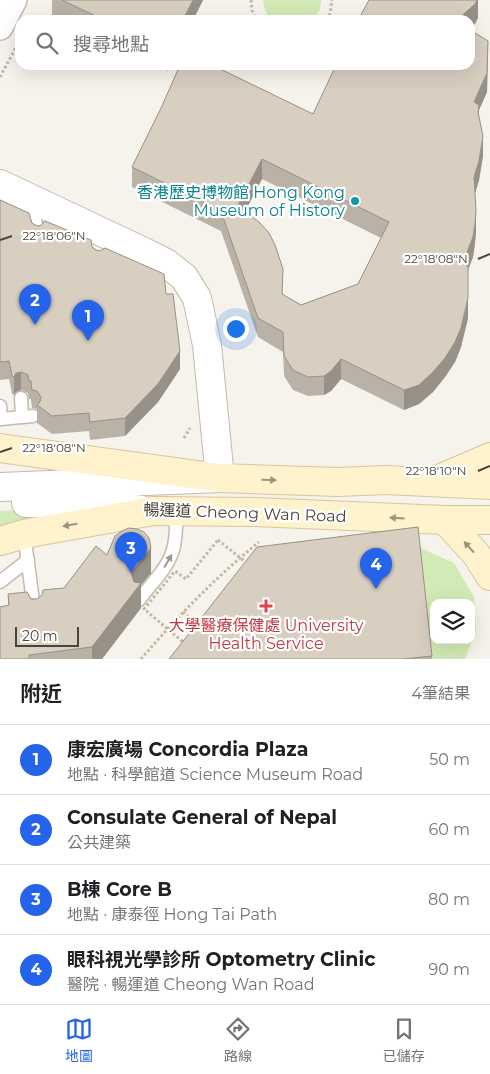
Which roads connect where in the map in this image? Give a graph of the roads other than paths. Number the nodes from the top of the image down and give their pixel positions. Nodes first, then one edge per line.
1 (14, 0) edge
2 (0, 27) edge
3 (0, 184) edge
4 (31, 199) junction
5 (38, 236) edge
6 (21, 398) dead end
7 (0, 406) edge
8 (1, 419) edge
9 (0, 448) edge
10 (490, 457) edge
11 (220, 478) junction
12 (433, 481) junction
13 (490, 484) edge
14 (0, 487) edge
15 (91, 494) junction
16 (0, 504) edge
17 (164, 511) junction
18 (445, 520) junction
19 (490, 520) edge
20 (17, 545) edge
21 (490, 576) edge
22 (0, 582) edge
23 (139, 600) edge
24 (35, 616) edge

1 - 2 street
3 - 4 street
4 - 5 lane
4 - 11 street
6 - 8 lane
7 - 8 lane
9 - 11 main road
10 - 12 main road
11 -> 12 main road, 暢運道 Cheong Wan Road
11 - 15 street, 暢運道 Cheong Wan Road
12 - 13 main road, 暢運道 Cheong Wan Road
14 - 15 street, 暢運道 Cheong Wan Road
15 - 16 street, 暢運道 Cheong Wan Road
15 - 17 street, 暢運道 Cheong Wan Road
18 -> 17 main road, 暢運道 Cheong Wan Road
17 -> 20 main road
23 -> 17 lane
18 - 19 main road, 暢運道 Cheong Wan Road
21 -> 18 main road
20 - 22 lane
20 - 24 lane

